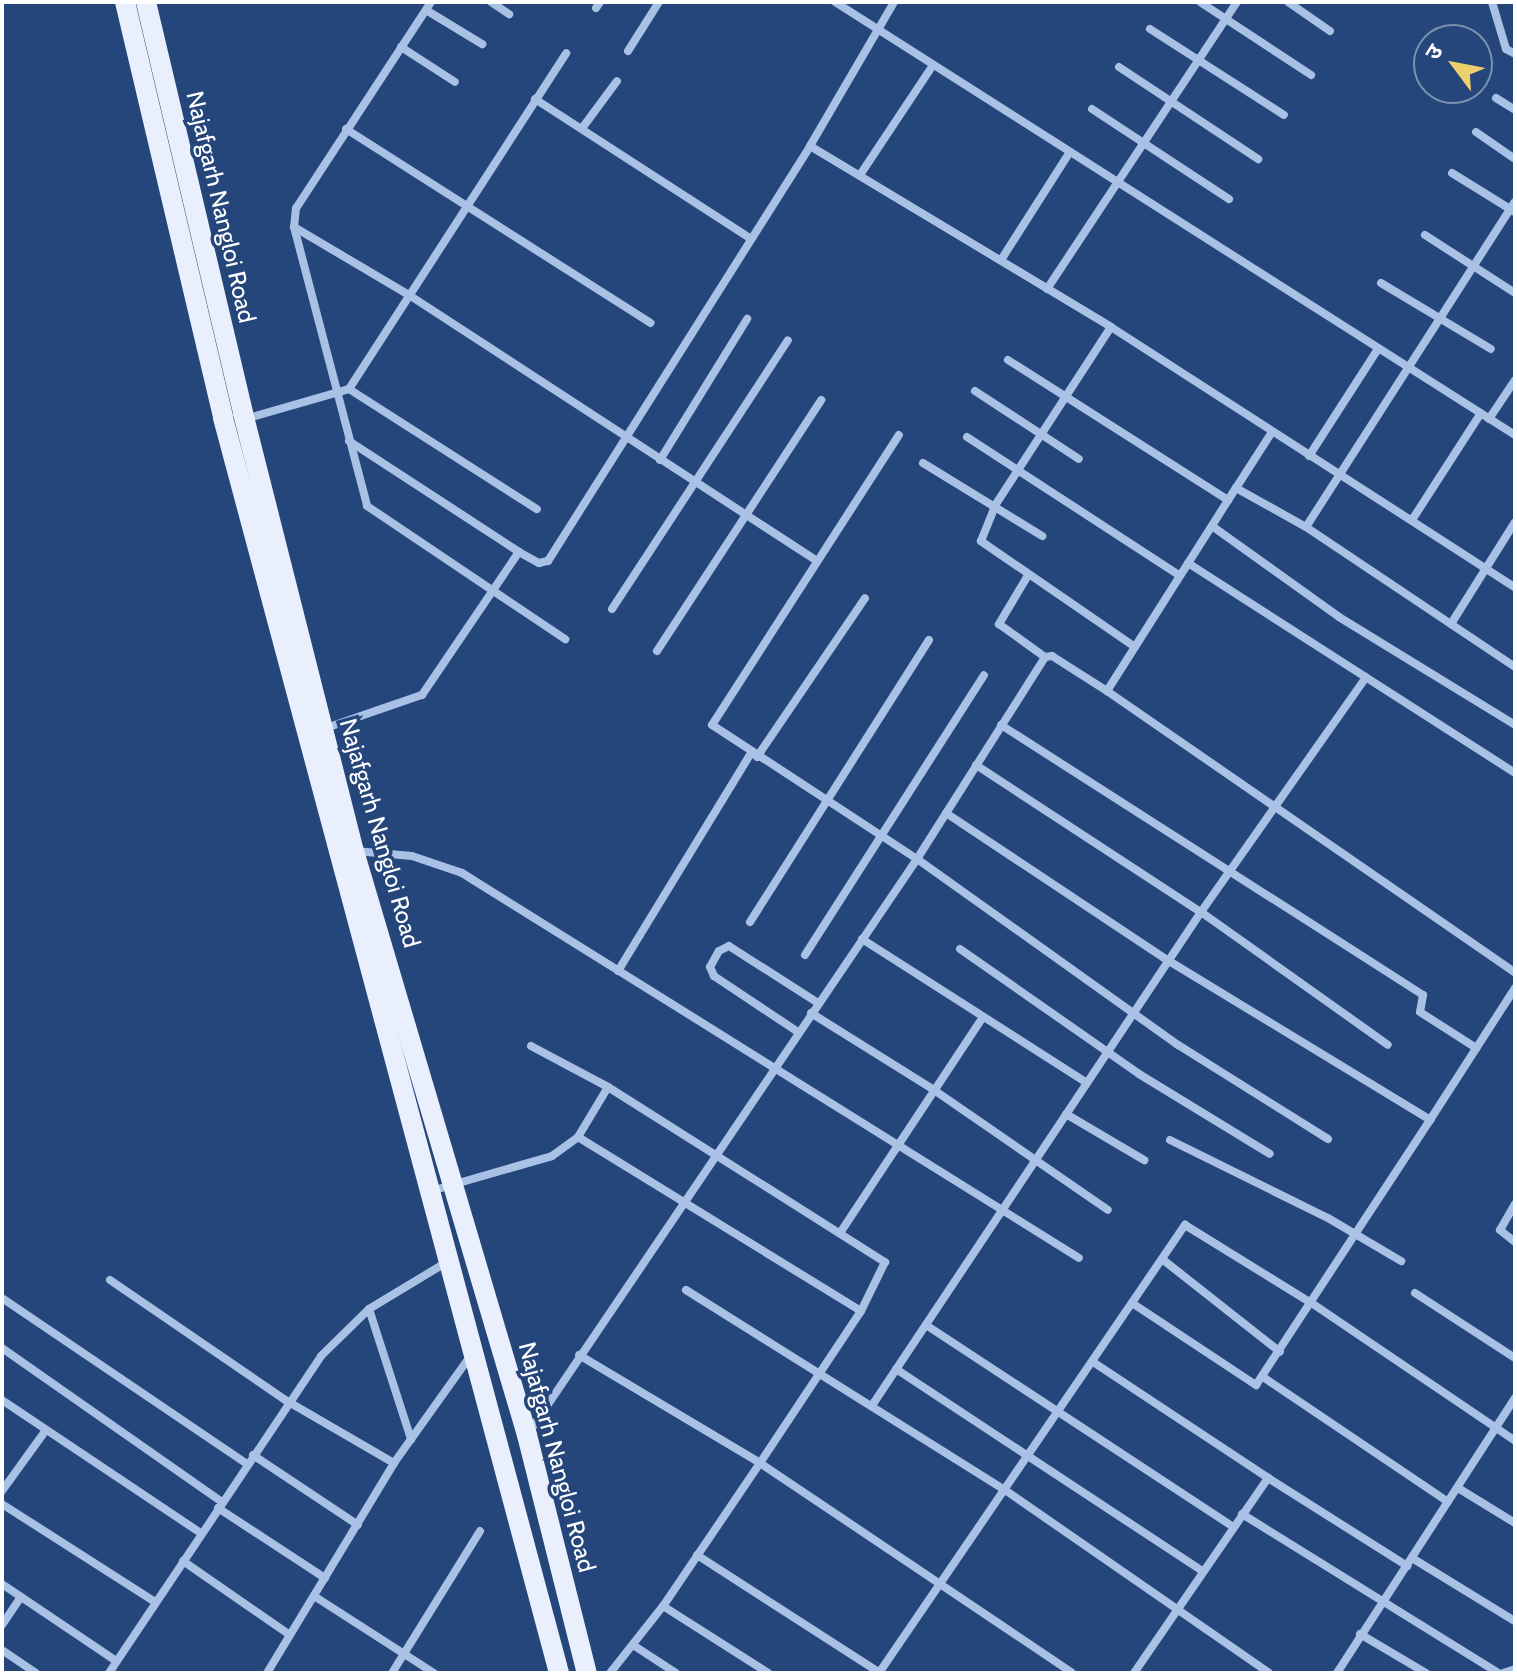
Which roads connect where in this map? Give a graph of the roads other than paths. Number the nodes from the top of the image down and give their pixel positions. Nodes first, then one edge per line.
1 (125, 2) edge
2 (146, 2) edge
3 (491, 2) edge
4 (659, 2) edge
5 (835, 2) edge
6 (894, 2) edge
7 (1200, 2) edge
8 (1237, 2) edge
9 (1288, 2) edge
10 (1492, 2) edge
11 (428, 6) edge
12 (509, 14) dead end
13 (1226, 20) junction
14 (876, 29) junction
15 (1150, 29) dead end
16 (1330, 31) dead end
17 (482, 44) dead end
18 (401, 47) junction
19 (628, 51) dead end
20 (566, 53) dead end
21 (1515, 54) edge
22 (1200, 59) junction
23 (1119, 67) dead end
24 (931, 68) junction
25 (1311, 75) dead end
26 (617, 81) dead end
27 (455, 82) dead end
28 (1496, 98) dead end
29 (535, 99) junction
30 (1172, 102) junction
31 (1092, 109) dead end
32 (1515, 110) edge
33 (1284, 115) dead end
34 (583, 127) junction
35 (346, 129) junction
36 (1476, 132) dead end
37 (1145, 144) junction
38 (810, 146) junction
39 (1068, 155) junction
40 (1258, 159) dead end
41 (1515, 159) edge
42 (1452, 173) dead end
43 (860, 175) junction
44 (1119, 184) junction
45 (1229, 199) dead end
46 (466, 201) junction
47 (1513, 208) edge
48 (294, 227) junction
49 (1425, 235) dead end
50 (750, 238) junction
51 (1001, 260) junction
52 (1474, 266) junction
53 (1381, 283) dead end
54 (1047, 289) junction
55 (1515, 293) edge
56 (409, 295) junction
57 (1440, 318) junction
58 (747, 319) dead end
59 (651, 323) dead end
60 (1111, 327) junction
61 (788, 340) dead end
62 (1378, 349) junction
63 (1491, 349) dead end
64 (1008, 360) dead end
65 (1409, 367) junction
66 (1515, 380) edge
67 (349, 389) junction
68 (975, 391) dead end
69 (1065, 394) junction
70 (335, 397) junction
71 (821, 400) dead end
72 (1485, 416) junction
73 (244, 420) junction
74 (1272, 432) junction
75 (1041, 433) junction
76 (899, 435) dead end
77 (1515, 435) edge
78 (967, 437) dead end
79 (622, 438) junction
80 (349, 440) junction
81 (1309, 456) junction
82 (1079, 459) dead end
83 (660, 460) junction
84 (923, 463) dead end
85 (1017, 471) junction
86 (1339, 475) junction
87 (698, 483) junction
88 (1236, 488) junction
89 (1228, 500) junction
90 (995, 507) junction
91 (537, 509) dead end
92 (745, 513) junction
93 (1412, 520) junction
94 (1515, 522) edge
95 (1212, 526) junction
96 (1306, 527) junction
97 (1042, 536) dead end
98 (519, 552) junction
99 (817, 561) junction
100 (1188, 563) junction
101 (1486, 567) junction
102 (1180, 576) junction
103 (1027, 577) junction
104 (1515, 587) edge
105 (494, 591) junction
106 (865, 598) dead end
107 (612, 609) dead end
108 (1451, 624) junction
109 (565, 639) dead end
110 (929, 640) dead end
111 (1135, 647) junction
112 (657, 651) dead end
113 (1045, 657) junction
114 (1515, 667) edge
115 (984, 675) dead end
116 (1366, 677) junction
117 (1107, 691) junction
118 (1001, 725) junction
119 (1515, 725) edge
120 (315, 731) junction
121 (754, 755) junction
122 (976, 765) junction
123 (1515, 773) edge
124 (828, 802) junction
125 (1276, 804) junction
126 (946, 813) junction
127 (880, 835) junction
128 (354, 851) junction
129 (917, 859) junction
130 (1229, 870) junction
131 (1201, 912) junction
132 (750, 922) dead end
133 (862, 939) junction
134 (960, 949) dead end
135 (805, 955) dead end
136 (1169, 961) junction
137 (618, 971) junction
138 (1515, 972) edge
139 (1515, 988) edge
140 (818, 1003) junction
141 (1133, 1012) junction
142 (811, 1013) junction
143 (983, 1017) junction
144 (798, 1032) junction
145 (1388, 1045) dead end
146 (531, 1046) dead end
147 (1476, 1048) junction
148 (1109, 1051) junction
149 (772, 1070) junction
150 (1087, 1083) junction
151 (608, 1087) junction
152 (934, 1090) junction
153 (1066, 1114) junction
154 (1430, 1120) junction
155 (578, 1137) junction
156 (1328, 1139) dead end
157 (1170, 1140) dead end
158 (896, 1147) junction
159 (714, 1154) junction
160 (1270, 1154) dead end
161 (1144, 1160) dead end
162 (1035, 1161) junction
163 (456, 1187) junction
164 (429, 1192) junction
165 (685, 1199) junction
166 (1515, 1204) edge
167 (1108, 1210) dead end
168 (1001, 1212) junction
169 (840, 1233) junction
170 (1357, 1235) junction
171 (1515, 1242) edge
172 (1079, 1258) dead end
173 (1162, 1259) junction
174 (448, 1261) junction
175 (1401, 1261) dead end
176 (110, 1280) dead end
177 (686, 1290) dead end
178 (1415, 1293) dead end
179 (2, 1298) edge
180 (1132, 1303) junction
181 (1313, 1304) junction
182 (369, 1309) junction
183 (861, 1311) junction
184 (926, 1325) junction
185 (2, 1348) edge
186 (476, 1348) junction
187 (1280, 1352) junction
188 (579, 1355) junction
189 (1515, 1358) edge
190 (1093, 1362) junction
191 (896, 1369) junction
192 (821, 1371) junction
193 (1263, 1377) junction
194 (1515, 1398) edge
195 (2, 1400) edge
196 (287, 1401) junction
197 (873, 1404) junction
198 (1058, 1412) junction
199 (1496, 1428) junction
200 (46, 1430) junction
201 (527, 1435) junction
202 (411, 1439) junction
203 (1515, 1441) edge
204 (1029, 1454) junction
205 (253, 1455) junction
206 (394, 1463) junction
207 (760, 1463) junction
208 (247, 1464) junction
209 (1268, 1478) junction
210 (1458, 1488) junction
211 (1005, 1490) junction
212 (2, 1491) edge
213 (1448, 1502) junction
214 (2, 1504) edge
215 (220, 1505) junction
216 (1242, 1514) junction
217 (1515, 1523) edge
218 (358, 1525) junction
219 (1233, 1527) junction
220 (480, 1531) dead end
221 (201, 1533) junction
222 (697, 1555) junction
223 (183, 1561) junction
224 (1410, 1562) junction
225 (1202, 1571) junction
226 (325, 1578) junction
227 (2, 1584) edge
228 (938, 1587) junction
229 (314, 1596) junction
230 (21, 1597) junction
231 (155, 1602) junction
232 (1382, 1603) junction
233 (663, 1606) junction
234 (1175, 1607) junction
235 (1515, 1621) edge
236 (2, 1625) edge
237 (1360, 1634) junction
238 (290, 1635) junction
239 (633, 1645) junction
240 (2, 1650) edge
241 (404, 1654) junction
242 (116, 1661) junction
243 (1515, 1669) edge
244 (36, 1673) edge
245 (109, 1673) edge
246 (267, 1673) edge
247 (392, 1673) edge
248 (434, 1673) edge
249 (559, 1673) edge
250 (587, 1673) edge
251 (610, 1673) edge
252 (676, 1673) edge
253 (768, 1673) edge
254 (880, 1673) edge
255 (1072, 1673) edge
256 (1134, 1673) edge
257 (1269, 1673) edge
258 (1337, 1673) edge
259 (1426, 1673) edge
260 (1501, 1673) edge

1 - 120 main road, Najafgarh Nangloi Road
2 - 73 main road, Najafgarh Nangloi Road
3 - 12 street
4 - 19 street
5 - 14 street
6 - 14 street
7 - 13 street
8 - 13 street
9 - 16 street
10 - 21 street
11 - 17 street
11 - 18 street
13 - 22 street
13 - 25 street
14 - 24 street
14 - 38 street
15 - 22 street
18 - 27 street
18 - 35 street
20 - 29 street
22 - 30 street
22 - 33 street
23 - 30 street
24 - 39 street
24 - 43 street
26 - 34 street
28 - 32 street
29 - 34 street
29 - 46 street
30 - 37 street
30 - 40 street
31 - 37 street
34 - 50 street
35 - 46 street
35 - 48 street
36 - 41 street
37 - 44 street
37 - 45 street
38 - 43 street
38 - 50 street
39 - 44 street
39 - 51 street
42 - 47 street
43 - 51 street
44 - 54 street
44 - 62 street
46 - 56 street
46 - 59 street
47 - 52 street
48 - 56 street
48 - 70 street
49 - 52 street
50 - 79 street
51 - 54 street
52 - 55 street
52 - 57 street
53 - 57 street
54 - 60 street
56 - 67 street
56 - 79 street
57 - 63 street
57 - 65 street
58 - 83 street
60 - 69 street
60 - 74 street
61 - 87 street
62 - 65 street
62 - 81 street
64 - 69 street
65 - 72 street
65 - 86 street
66 - 72 street
67 - 70 street
67 - 91 street
68 - 75 street
69 - 75 street
69 - 89 street
70 - 73 street
70 - 80 street
71 - 92 street
72 - 77 street
72 - 93 street
73 - 120 main road, Najafgarh Nangloi Road
74 - 81 street
74 - 88 street
75 - 82 street
75 - 85 street
76 - 99 street
78 - 85 street
79 - 83 street
79 - 98 street
80 - 98 street
80 - 105 street
81 - 86 street
83 - 87 street
84 - 90 street
85 - 90 street
85 - 102 street
86 - 93 street
86 - 96 street
87 - 92 street
87 - 107 street
88 - 89 street
88 - 96 street
89 - 95 street
90 - 97 street
90 - 103 street
92 - 99 street
92 - 112 street
93 - 101 street
94 - 101 street
95 - 100 street
95 - 119 street
96 - 108 street
98 - 105 street
99 - 121 street
100 - 102 street
100 - 116 street
101 - 104 street
101 - 108 street
102 - 111 street
103 - 111 street
103 - 113 street
105 - 109 street
105 - 120 street
106 - 121 street
108 - 114 street
110 - 124 street
111 - 117 street
113 - 117 street
113 - 118 street
115 - 127 street
116 - 123 street
116 - 125 street
117 - 125 street
118 - 122 street
118 - 130 street
120 - 128 main road, Najafgarh Nangloi Road
120 - 164 main road, Najafgarh Nangloi Road
121 - 124 street
121 - 137 street
122 - 126 street
122 - 131 street
124 - 127 street
124 - 132 street
125 - 130 street
125 - 138 street
126 - 129 street
126 - 136 street
127 - 129 street
127 - 135 street
128 - 137 street
128 - 163 main road, Najafgarh Nangloi Road
129 - 133 street
129 - 141 street
130 - 131 street
130 - 147 street
131 - 136 street
131 - 145 street
133 - 140 street
133 - 143 street
134 - 148 street
136 - 141 street
136 - 154 street
137 - 149 street
139 - 147 street
140 - 142 street
140 - 144 street
141 - 148 street
141 - 156 street
142 - 144 street
142 - 152 street
143 - 150 street
143 - 152 street
144 - 149 street
146 - 151 street
147 - 154 street
148 - 150 street
148 - 160 street
149 - 158 street
149 - 159 street
150 - 153 street
151 - 155 street
151 - 159 street
152 - 158 street
152 - 162 street
153 - 161 street
153 - 162 street
154 - 170 street
155 - 163 street
155 - 165 street
157 - 170 street
158 - 168 street
158 - 169 street
159 - 165 street
159 - 169 street
162 - 167 street
162 - 168 street
163 - 164 street
163 - 201 main road, Najafgarh Nangloi Road
164 - 174 main road, Najafgarh Nangloi Road
165 - 183 street
165 - 188 street
166 - 171 street
168 - 172 street
168 - 184 street
169 - 183 street
170 - 175 street
170 - 181 street
173 - 180 street
173 - 181 street
173 - 187 street
174 - 182 street
174 - 186 main road, Najafgarh Nangloi Road
176 - 196 street
177 - 192 street
178 - 189 street
179 - 208 street
180 - 190 street
180 - 193 street
181 - 187 street
181 - 199 street
182 - 196 street
182 - 202 street
183 - 192 street
184 - 191 street
184 - 198 street
185 - 215 street
186 - 202 street
186 - 249 main road, Najafgarh Nangloi Road
187 - 193 street
188 - 201 street
188 - 207 street
190 - 198 street
190 - 209 street
191 - 197 street
191 - 204 street
192 - 197 street
192 - 207 street
193 - 213 street
194 - 199 street
195 - 200 street
196 - 205 street
196 - 206 street
197 - 211 street
198 - 204 street
198 - 219 street
199 - 203 street
199 - 210 street
200 - 212 street
200 - 221 street
201 - 250 main road, Najafgarh Nangloi Road
202 - 206 street
204 - 211 street
204 - 225 street
205 - 208 street
205 - 218 street
206 - 218 street
207 - 222 street
207 - 228 street
208 - 215 street
209 - 216 street
209 - 224 street
210 - 213 street
210 - 217 street
211 - 228 street
211 - 234 street
213 - 224 street
214 - 231 street
215 - 221 street
215 - 226 street
216 - 219 street
216 - 232 street
218 - 226 street
219 - 225 street
220 - 241 street
221 - 223 street
222 - 233 street
222 - 254 street
223 - 231 street
223 - 238 street
224 - 232 street
224 - 235 street
225 - 234 street
226 - 229 street
227 - 230 street
228 - 254 street
228 - 255 street
229 - 238 street
229 - 241 street
230 - 236 street
230 - 242 street
231 - 242 street
232 - 237 street
232 - 260 street
233 - 239 street
233 - 253 street
234 - 256 street
234 - 257 street
237 - 258 street
237 - 259 street
238 - 246 street
239 - 251 street
239 - 252 street
240 - 244 street
241 - 247 street
241 - 248 street
242 - 245 street
243 - 260 street

